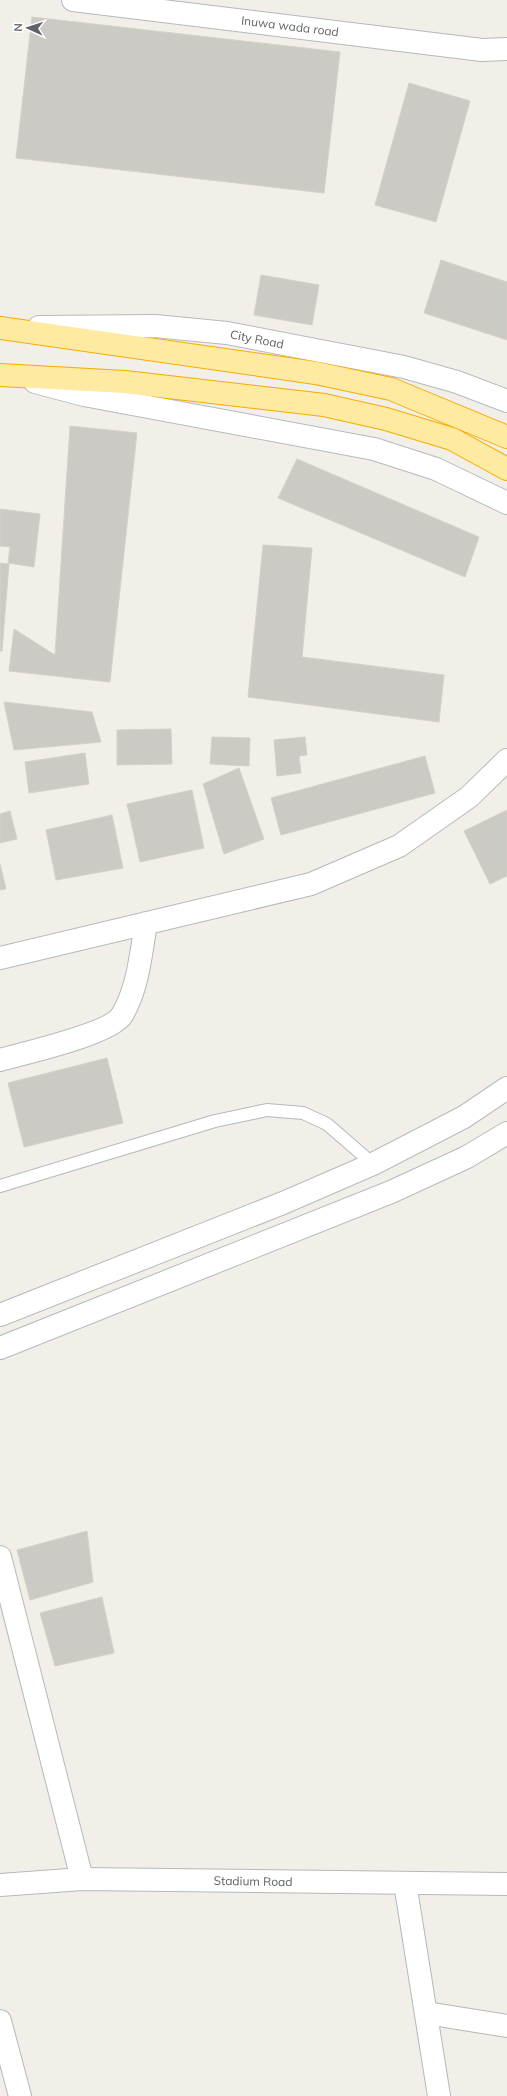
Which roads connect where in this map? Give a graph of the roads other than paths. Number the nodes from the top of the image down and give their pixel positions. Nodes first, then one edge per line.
1 (72, 0) edge
2 (507, 49) edge
3 (0, 328) edge
4 (7, 376) edge
5 (507, 401) edge
6 (507, 437) edge
7 (507, 469) edge
8 (507, 503) edge
9 (507, 760) edge
10 (146, 923) junction
11 (0, 958) edge
12 (0, 1060) edge
13 (507, 1088) edge
14 (507, 1133) edge
15 (373, 1164) junction
16 (0, 1186) edge
17 (0, 1316) edge
18 (0, 1348) edge
19 (0, 1557) edge
20 (82, 1879) junction
21 (405, 1883) junction
22 (507, 1884) edge
23 (0, 1885) edge
24 (426, 2013) junction
25 (0, 2021) edge
26 (507, 2026) edge
27 (20, 2096) edge
28 (439, 2096) edge

1 - 2 street, Inuwa wada road
3 - 5 street, City Road
3 - 6 highway, City Road
4 - 7 highway
4 - 8 street
9 - 10 street
10 - 11 street
10 - 12 street
13 - 15 street
14 - 18 street
15 - 16 lane
15 - 17 street
19 - 20 street
20 - 21 street, Stadium Road
20 - 23 street, Stadium Road
21 - 22 street, Stadium Road
21 - 24 street
24 - 26 street
24 - 28 street
25 - 27 street

